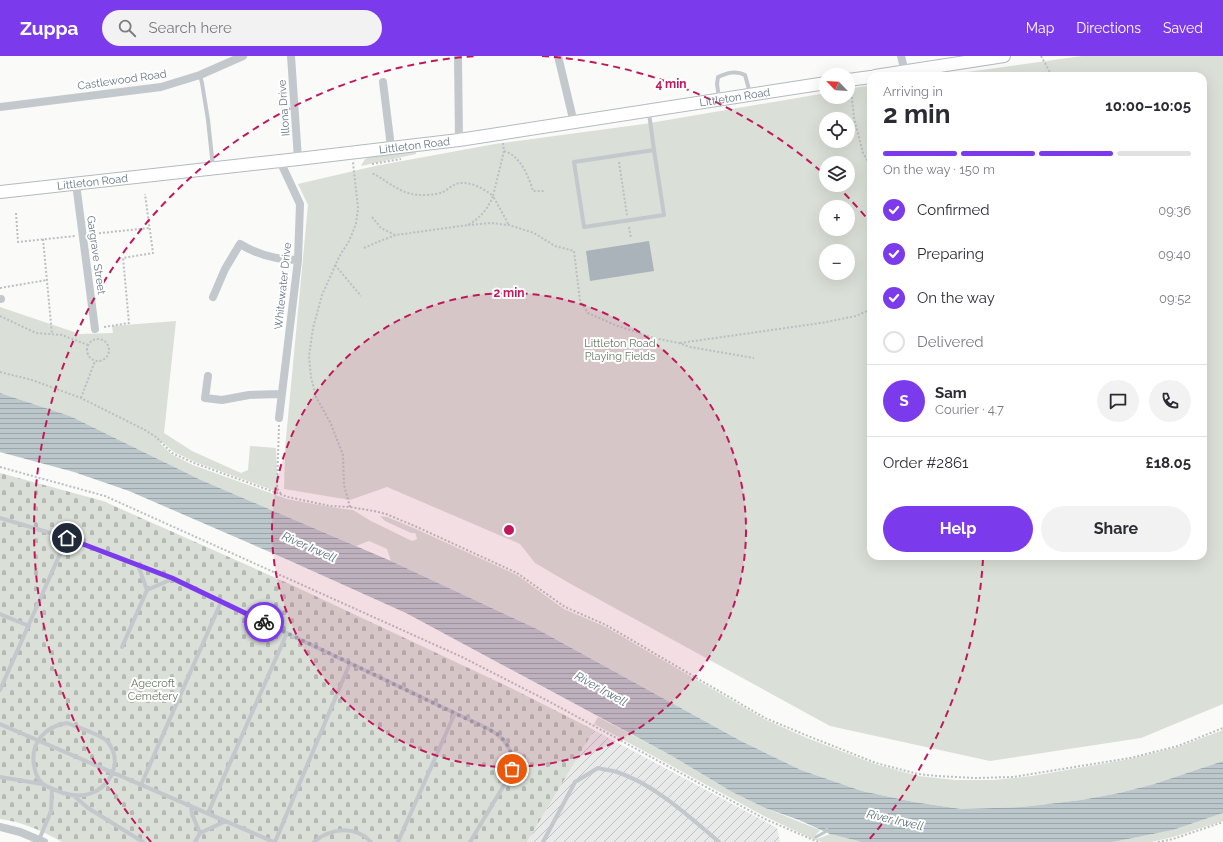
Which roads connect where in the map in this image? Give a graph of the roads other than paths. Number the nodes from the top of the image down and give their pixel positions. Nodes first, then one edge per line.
1 (243, 56) edge
2 (292, 56) edge
3 (458, 56) edge
4 (558, 56) edge
5 (901, 56) edge
6 (1004, 56) edge
7 (905, 72) joint
8 (200, 75) junction
9 (867, 78) edge
10 (855, 79) edge
11 (383, 82) dead end
12 (819, 84) edge
13 (751, 95) junction
14 (720, 100) junction
15 (0, 108) edge
16 (648, 110) junction
17 (574, 122) junction
18 (459, 140) junction
19 (391, 147) junction
20 (654, 150) junction
21 (298, 159) junction
22 (280, 161) junction
23 (213, 169) junction
24 (76, 184) junction
25 (0, 192) edge
26 (298, 260) junction
27 (213, 297) dead end
28 (95, 328) road end
29 (208, 376) dead end
30 (281, 394) junction
31 (279, 418) road end
32 (0, 518) edge
33 (67, 538) junction
34 (138, 565) junction
35 (172, 578) junction
36 (147, 590) junction
37 (221, 602) junction
38 (0, 614) edge
39 (29, 626) junction
40 (287, 633) junction
41 (122, 647) dead end
42 (350, 663) junction
43 (0, 690) edge
44 (455, 713) junction
45 (0, 724) edge
46 (37, 741) junction
47 (113, 774) junction
48 (0, 777) edge
49 (43, 784) junction
50 (141, 786) junction
51 (52, 789) junction
52 (74, 796) junction
53 (191, 806) junction
54 (208, 813) junction
55 (226, 821) junction
56 (0, 827) edge
57 (200, 833) junction
58 (42, 841) edge
59 (143, 842) edge
60 (195, 842) edge
61 (275, 842) edge
62 (314, 842) edge
63 (371, 842) edge
64 (398, 842) edge
65 (470, 842) edge
66 (542, 842) edge
67 (719, 842) edge

1 - 8 street, Castlewood Road
2 - 21 street, Illona Drive
3 - 18 street
4 - 17 street
5 - 7 street
6 - 7 street
8 - 15 street, Castlewood Road
8 - 23 lane
9 - 10 street
11 - 19 street
12 - 13 street, Littleton Road
13 - 14 street, Littleton Road
13 - 14 lane
14 - 16 street, Littleton Road
16 - 17 street, Littleton Road
16 - 20 lane
17 - 18 street, Littleton Road
18 - 19 street, Littleton Road
19 - 21 street, Littleton Road
20 - 20 lane
21 - 22 street, Littleton Road
22 - 23 street, Littleton Road
22 - 26 street, Whitewater Drive
23 - 24 street, Littleton Road
24 - 25 street, Littleton Road
24 - 28 street, Gargrave Street
26 - 27 street
26 - 30 street, Whitewater Drive
29 - 30 street
30 - 31 street, Whitewater Drive
32 - 33 lane
33 - 34 lane
33 - 39 lane
34 - 35 lane
34 - 36 lane
35 - 36 lane
35 - 37 lane
36 - 41 lane
37 - 40 lane
37 - 50 lane
38 - 39 lane
39 - 43 lane
40 - 42 lane
40 - 54 lane
42 - 44 lane
42 - 61 lane
44 - 64 lane
44 - 65 lane
45 - 46 lane
46 - 47 lane
46 - 47 lane
46 - 49 lane
47 - 50 lane
47 - 52 lane
48 - 49 lane
49 - 51 lane
50 - 53 lane
51 - 52 lane
51 - 58 lane
52 - 59 lane
53 - 54 lane
53 - 57 lane
54 - 55 lane
55 - 57 lane
55 - 61 lane
56 - 58 street
57 - 60 lane
62 - 63 lane
66 - 67 lane

